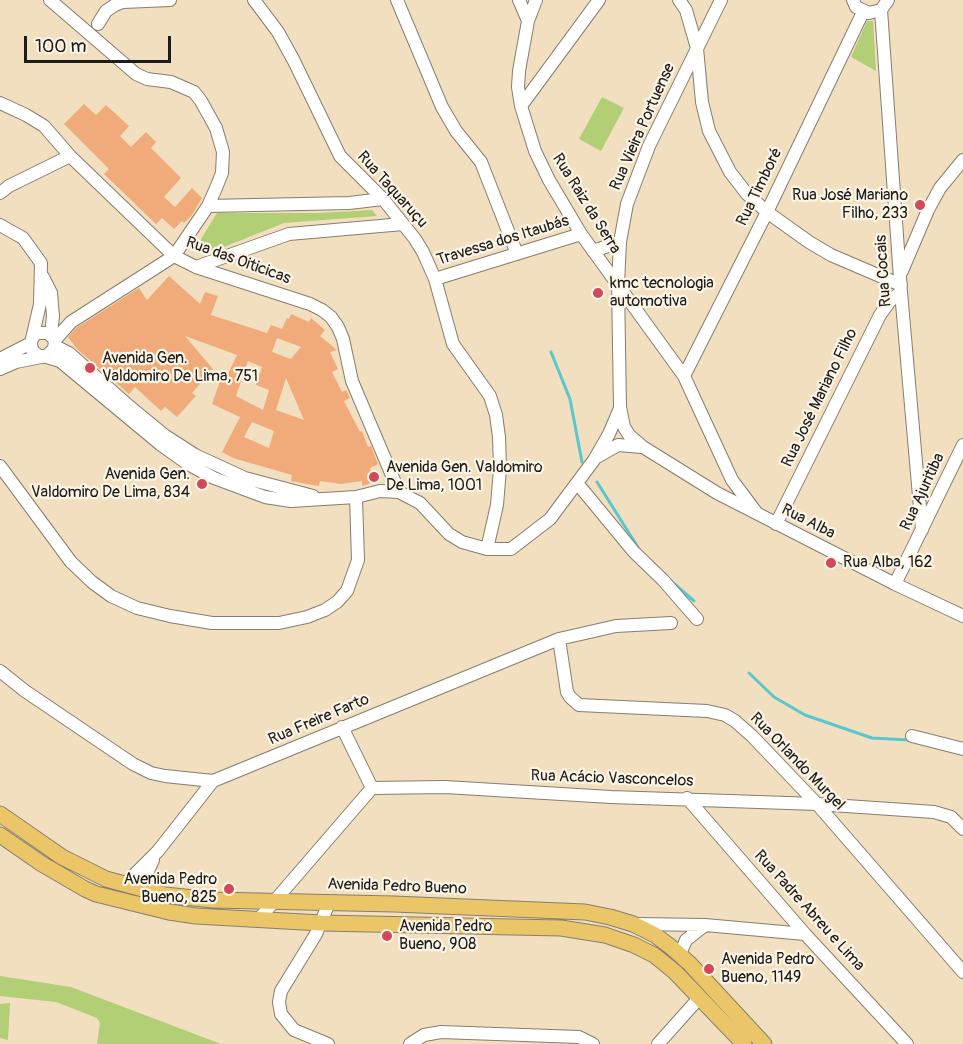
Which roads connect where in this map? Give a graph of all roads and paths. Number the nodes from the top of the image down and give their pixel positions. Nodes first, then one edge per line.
1 (50, 0) edge
2 (170, 0) edge
3 (254, 0) edge
4 (397, 0) edge
5 (519, 0) edge
6 (536, 0) edge
7 (599, 0) edge
8 (679, 0) edge
9 (722, 0) edge
10 (853, 0) edge
11 (884, 5) edge
12 (863, 12) junction
13 (528, 21) junction
14 (98, 24) dead end
15 (697, 48) junction
16 (0, 103) edge
17 (521, 106) junction
18 (70, 156) junction
19 (963, 160) edge
20 (0, 193) edge
21 (383, 199) junction
22 (208, 206) junction
23 (767, 212) junction
24 (403, 224) junction
25 (0, 225) edge
26 (581, 234) junction
27 (620, 242) junction
28 (593, 251) junction
29 (517, 254) junction
30 (174, 256) junction
31 (196, 267) junction
32 (42, 274) junction
33 (435, 279) junction
34 (901, 283) junction
35 (618, 284) junction
36 (632, 303) junction
37 (619, 313) junction
38 (54, 340) junction
39 (31, 341) junction
40 (41, 356) junction
41 (0, 359) edge
42 (0, 369) edge
43 (684, 376) junction
44 (620, 406) junction
45 (963, 445) edge
46 (643, 447) junction
47 (594, 460) junction
48 (0, 466) edge
49 (732, 480) junction
50 (577, 483) junction
51 (399, 492) junction
52 (717, 493) junction
53 (940, 494) junction
54 (356, 496) junction
55 (920, 496) junction
56 (323, 499) junction
57 (759, 515) junction
58 (776, 524) junction
59 (922, 531) junction
60 (487, 549) junction
61 (895, 584) junction
62 (963, 616) edge
63 (697, 619) dead end
64 (671, 622) dead end
65 (559, 639) junction
66 (0, 670) edge
67 (342, 728) junction
68 (912, 736) dead end
69 (963, 749) edge
70 (213, 781) junction
71 (372, 788) junction
72 (687, 798) junction
73 (817, 804) junction
74 (0, 814) edge
75 (962, 827) edge
76 (0, 835) edge
77 (158, 851) junction
78 (296, 875) junction
79 (124, 885) junction
80 (151, 900) junction
81 (274, 901) junction
82 (297, 902) junction
83 (329, 903) junction
84 (259, 919) junction
85 (321, 923) junction
86 (633, 924) junction
87 (705, 926) junction
88 (805, 934) junction
89 (680, 954) junction
90 (963, 972) edge
91 (700, 997) junction
92 (328, 1044) edge
93 (410, 1044) edge
94 (593, 1044) edge
95 (658, 1044) edge
96 (744, 1044) edge
97 (764, 1044) edge
98 (908, 1044) edge

1 - 22 street
2 - 14 street
3 - 21 street, Rua Taquaruçu
4 - 29 street
5 - 13 street
6 - 13 street, Rua Raiz da Serra
7 - 17 street
8 - 15 street
9 - 15 street, Rua Vieira Portuense
10 - 12 street
11 - 12 street
11 - 34 street, Rua Cocais
12 - 23 street, Rua Timboré
13 - 17 street, Rua Raiz da Serra
15 - 23 street
15 - 27 street, Rua Vieira Portuense
16 - 18 street, Rua das Oiticicas
17 - 26 street, Rua Raiz da Serra
18 - 20 street
18 - 30 street, Rua das Oiticicas
19 - 34 street, Rua José Mariano Filho
21 - 22 street
21 - 24 street, Rua Taquaruçu
22 - 30 street
23 - 34 street
23 - 43 street, Rua Timboré
24 - 31 street
24 - 33 street, Rua Taquaruçu
25 - 32 street
26 - 28 street, Rua Raiz da Serra
26 - 29 street, Travessa dos Itaubás
27 - 28 street
27 - 35 street, Rua Vieira Portuense
28 - 35 street, Rua Raiz da Serra
29 - 33 street, Travessa dos Itaubás
30 - 31 street, Rua das Oiticicas
30 - 38 street
31 - 51 street, Rua das Oiticicas
32 - 38 street
32 - 39 street
33 - 60 street, Rua Taquaruçu
34 - 55 street, Rua Cocais
34 - 58 street, Rua José Mariano Filho
35 - 36 street, Rua Raiz da Serra
35 - 37 street, Rua Vieira Portuense
36 - 37 street
36 - 43 street, Rua Raiz da Serra
37 - 44 street, Rua Vieira Portuense
38 - 39 street
38 - 40 street
38 - 56 street
39 - 40 street
39 - 41 street
40 - 42 street
40 - 56 street
43 - 49 street, Rua Raiz da Serra
44 - 46 street, Rua Vieira Portuense
44 - 47 street
45 - 53 street, Rua Ajuritiba
46 - 47 street
46 - 52 street, Rua Alba
47 - 50 street
48 - 54 street
49 - 52 street
49 - 57 street, Rua Raiz da Serra
50 - 60 street
50 - 63 street
51 - 54 street
51 - 60 street
52 - 57 street, Rua Alba
53 - 55 street
53 - 59 street, Rua Ajuritiba
54 - 56 street
55 - 59 street, Rua Cocais
57 - 58 street, Rua Alba
58 - 61 street, Rua Alba
59 - 61 street, Rua Ajuritiba
61 - 62 street, Rua Alba
64 - 65 street, Rua Freire Farto
65 - 67 street, Rua Freire Farto
65 - 73 street, Rua Orlando Murgel
66 - 70 street, Rua Freire Farto
67 - 70 street, Rua Freire Farto
67 - 71 street
68 - 69 street
70 - 77 street
71 - 72 street, Rua Acácio Vasconcelos
71 - 78 street
72 - 73 street, Rua Acácio Vasconcelos
72 - 88 street, Rua Padre Abreu e Lima
73 - 75 street, Rua Acácio Vasconcelos
73 - 90 street, Rua Orlando Murgel
74 - 79 main road, Avenida Pedro Bueno
76 - 80 main road, Avenida Pedro Bueno
77 - 79 street
77 - 80 street
78 - 81 street
78 - 82 street
79 - 80 main road, Avenida Pedro Bueno
80 - 81 main road, Avenida Pedro Bueno
80 - 84 main road, Avenida Pedro Bueno
81 - 82 main road, Avenida Pedro Bueno
81 - 84 street
82 - 83 main road, Avenida Pedro Bueno
83 - 85 street
83 - 86 main road, Avenida Pedro Bueno
84 - 85 main road, Avenida Pedro Bueno
85 - 91 main road, Avenida Pedro Bueno
85 - 92 street
86 - 87 street
86 - 89 main road, Avenida Pedro Bueno
87 - 88 street
87 - 89 street
88 - 98 street, Rua Padre Abreu e Lima
89 - 97 main road, Avenida Pedro Bueno
91 - 95 street
91 - 96 main road, Avenida Pedro Bueno
93 - 94 street

